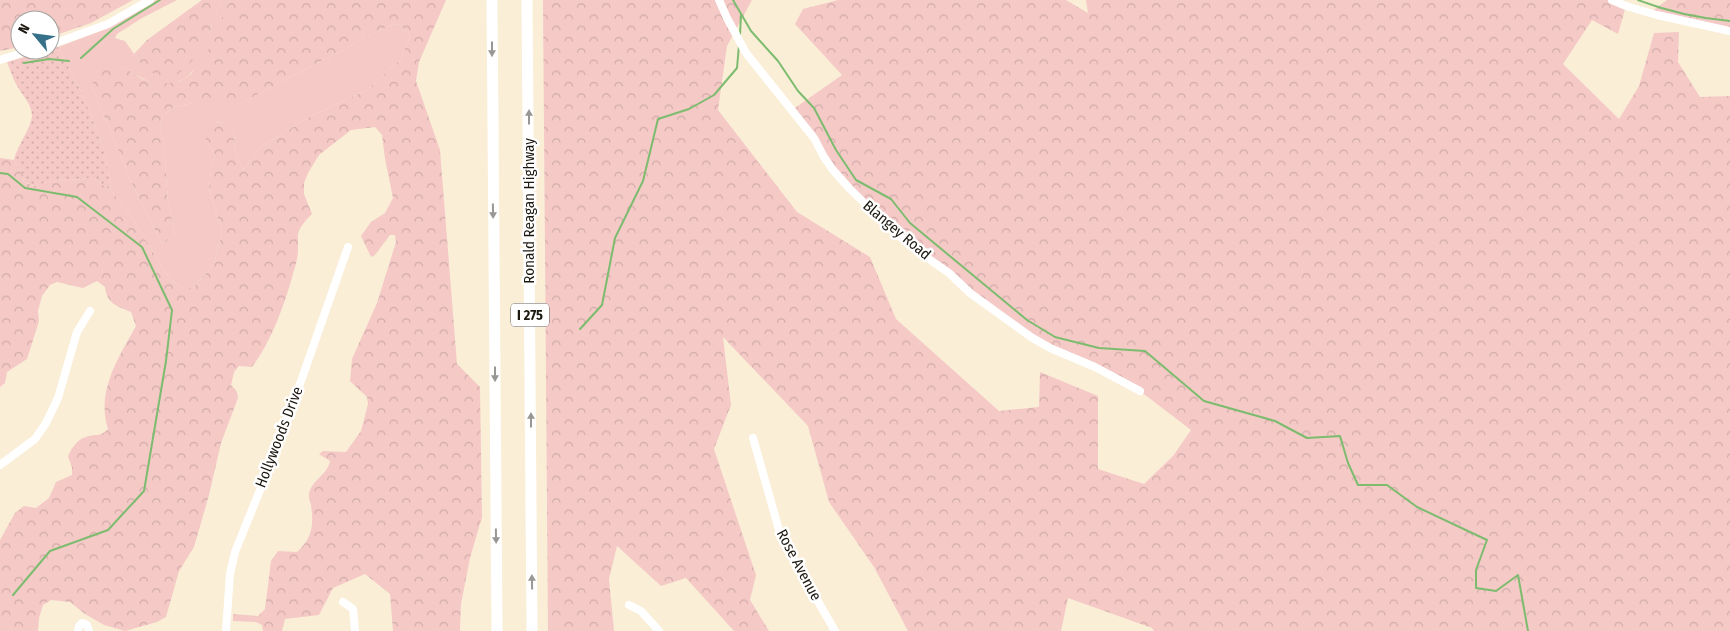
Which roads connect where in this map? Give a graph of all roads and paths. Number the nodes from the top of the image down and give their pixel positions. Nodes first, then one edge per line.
1 (150, 0) edge
2 (492, 0) edge
3 (527, 0) edge
4 (719, 0) edge
5 (1612, 0) edge
6 (1730, 31) edge
7 (60, 41) edge
8 (348, 247) dead end
9 (90, 310) dead end
10 (1140, 391) dead end
11 (752, 438) dead end
12 (0, 465) edge
13 (343, 602) dead end
14 (629, 605) dead end
15 (78, 631) edge
16 (89, 631) edge
17 (226, 631) edge
18 (355, 631) edge
19 (497, 631) edge
20 (532, 631) edge
21 (658, 631) edge
22 (835, 631) edge

1 - 7 street
2 -> 19 highway, I 275
20 -> 3 highway, Ronald Reagan Highway / I 275
4 - 10 street, Blangey Road
5 - 6 street
8 - 17 street, Hollywoods Drive
9 - 12 street
11 - 22 street, Rose Avenue
13 - 18 street
14 - 21 street
15 - 16 street

